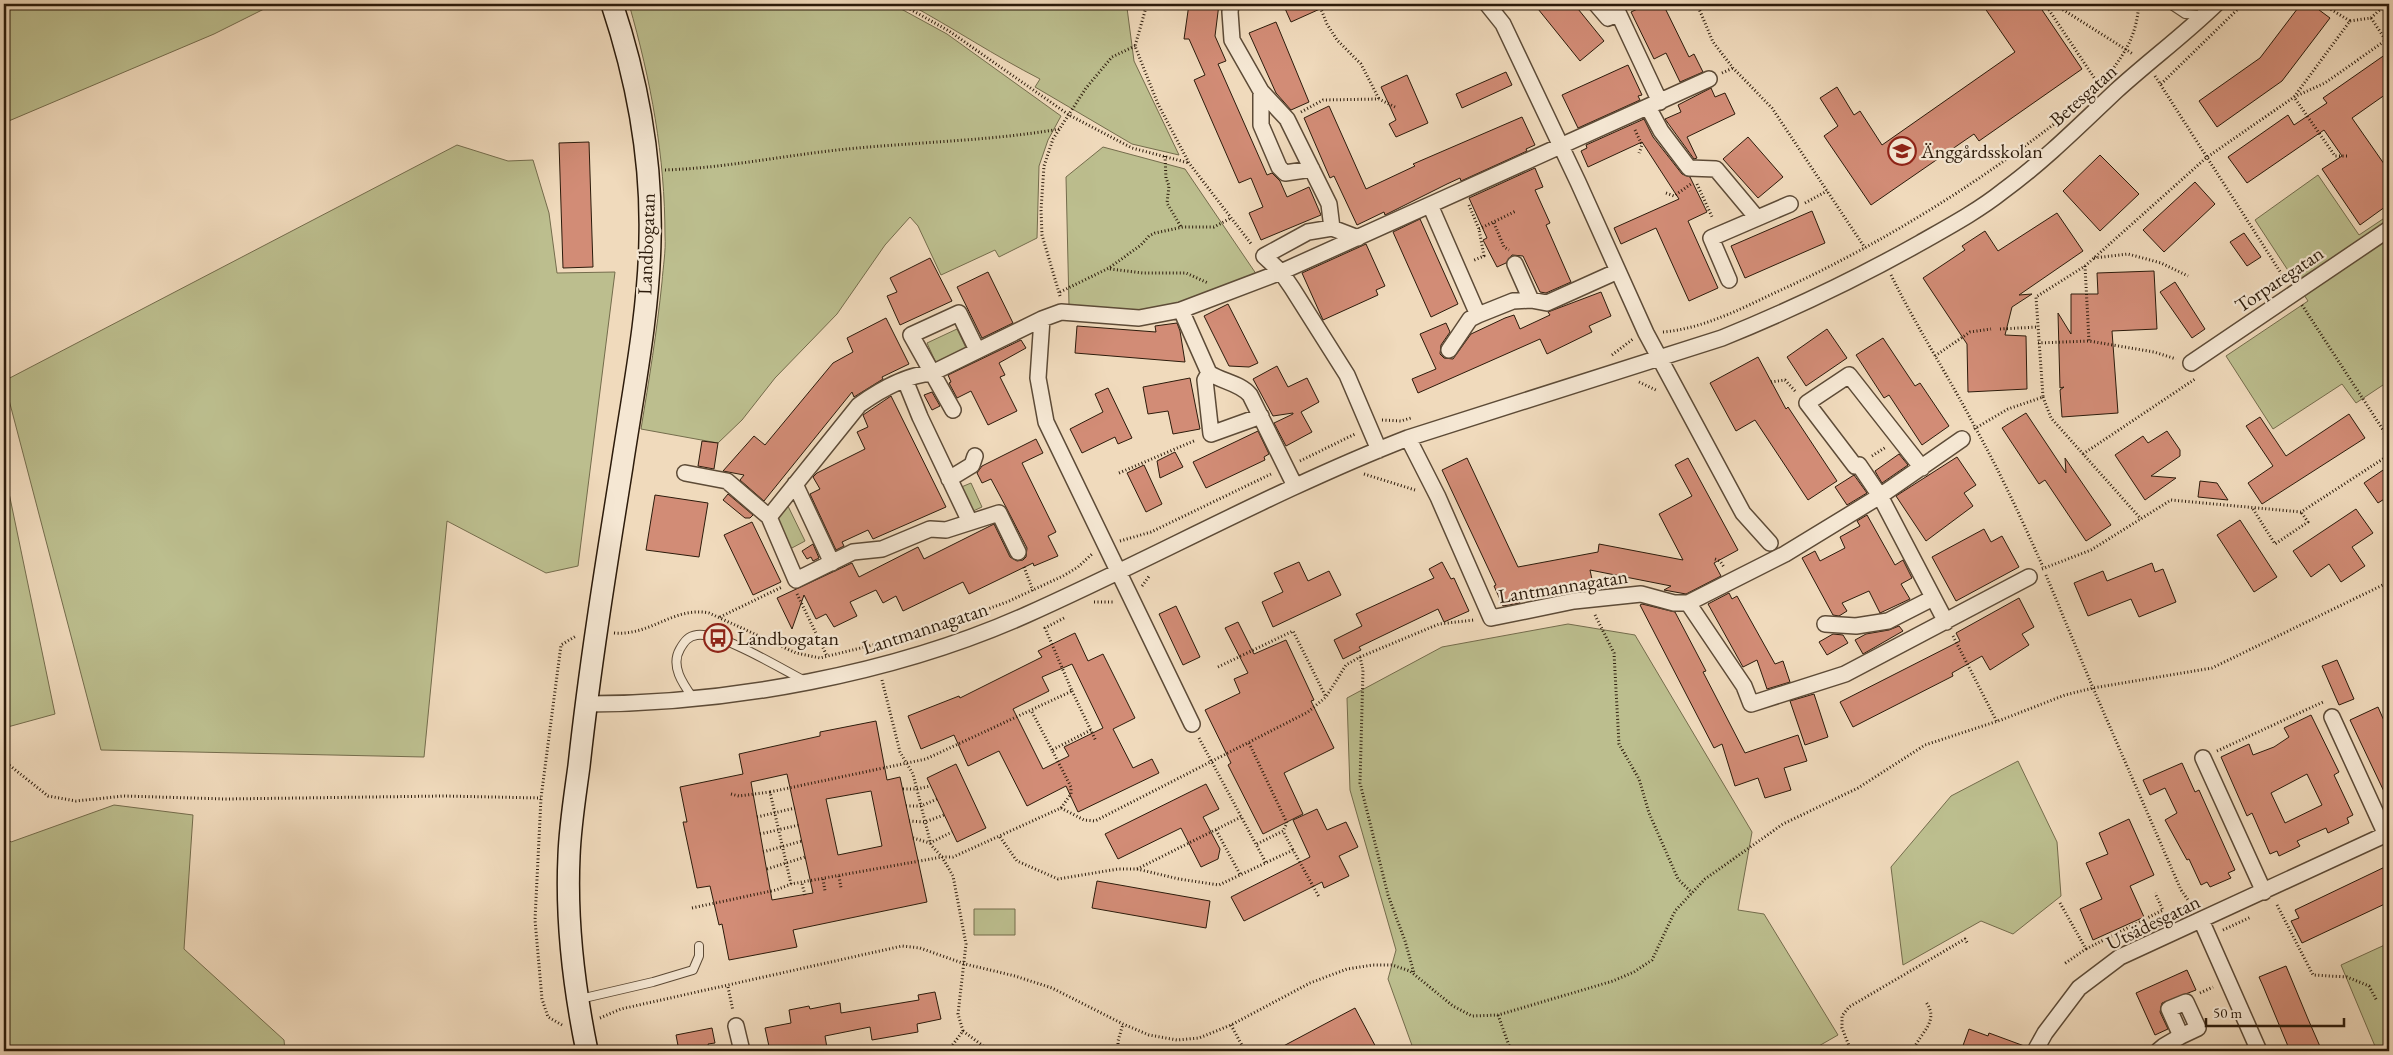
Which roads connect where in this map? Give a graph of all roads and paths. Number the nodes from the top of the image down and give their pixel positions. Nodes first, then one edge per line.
1 (612, 4) edge
2 (901, 4) edge
3 (1147, 4) edge
4 (1232, 4) edge
5 (1319, 4) edge
6 (1487, 4) edge
7 (1596, 4) edge
8 (1697, 4) edge
9 (2045, 4) edge
10 (2054, 4) edge
11 (2139, 4) edge
12 (2170, 4) edge
13 (2216, 4) edge
14 (2243, 4) edge
15 (2322, 4) edge
16 (2386, 4) edge
17 (1616, 9) edge
18 (2204, 16) junction
19 (2371, 18) junction
20 (2350, 21) junction
21 (2386, 40) junction
22 (2389, 45) edge
23 (1135, 46) junction
24 (2128, 50) junction
25 (2147, 64) junction
26 (1709, 79) dead end
27 (2161, 84) junction
28 (2100, 86) junction
29 (1261, 91) junction
30 (2094, 91) dead end
31 (2294, 97) junction
32 (1379, 99) junction
33 (1654, 104) junction
34 (1395, 107) dead end
35 (1068, 115) junction
36 (1629, 116) junction
37 (2064, 116) dead end
38 (1287, 119) junction
39 (1060, 129) junction
40 (1562, 147) junction
41 (1639, 154) dead end
42 (1165, 156) junction
43 (2348, 156) dead end
44 (2206, 158) junction
45 (1190, 163) junction
46 (1312, 169) junction
47 (648, 171) junction
48 (1696, 181) dead end
49 (1462, 191) junction
50 (1827, 191) junction
51 (1790, 204) joint
52 (1430, 205) junction
53 (1516, 210) dead end
54 (1232, 218) junction
55 (1757, 218) junction
56 (1494, 223) junction
57 (1181, 227) junction
58 (1332, 228) junction
59 (2389, 228) edge
60 (1479, 229) junction
61 (1720, 234) junction
62 (1358, 238) junction
63 (1865, 248) junction
64 (1264, 256) junction
65 (2094, 258) junction
66 (1884, 263) junction
67 (1515, 264) joint
68 (2085, 266) junction
69 (1109, 268) junction
70 (1457, 268) junction
71 (1280, 272) junction
72 (1618, 272) junction
73 (2188, 276) dead end
74 (1729, 280) dead end
75 (1060, 292) junction
76 (1224, 294) junction
77 (2294, 294) junction
78 (1531, 300) junction
79 (1181, 310) junction
80 (1061, 312) junction
81 (1478, 315) junction
82 (1042, 319) junction
83 (2038, 327) junction
84 (1991, 329) dead end
85 (2000, 329) dead end
86 (1646, 333) junction
87 (2089, 341) junction
88 (2038, 343) junction
89 (976, 350) junction
90 (1449, 350) dead end
91 (1935, 356) junction
92 (1602, 358) dead end
93 (1659, 358) junction
94 (2191, 363) joint
95 (1209, 372) junction
96 (932, 373) junction
97 (2199, 376) dead end
98 (905, 380) junction
99 (1771, 382) dead end
100 (2043, 396) junction
101 (1807, 403) junction
102 (953, 410) dead end
103 (1261, 416) junction
104 (1418, 416) dead end
105 (1368, 425) junction
106 (1976, 427) junction
107 (1211, 434) junction
108 (1408, 438) junction
109 (1899, 438) junction
110 (1962, 439) joint
111 (2389, 439) edge
112 (1343, 441) junction
113 (1379, 450) junction
114 (2083, 454) junction
115 (2389, 455) edge
116 (975, 456) dead end
117 (1352, 461) junction
118 (1859, 465) junction
119 (1286, 467) junction
120 (1922, 468) junction
121 (1119, 473) dead end
122 (684, 474) dead end
123 (949, 479) junction
124 (795, 484) junction
125 (1295, 486) junction
126 (1880, 496) junction
127 (1438, 497) junction
128 (2253, 509) junction
129 (2301, 512) junction
130 (769, 517) junction
131 (2141, 519) junction
132 (970, 522) junction
133 (1770, 543) dead end
134 (1105, 545) junction
135 (1018, 552) joint
136 (832, 563) junction
137 (2057, 563) dead end
138 (1118, 571) junction
139 (2029, 577) dead end
140 (794, 581) junction
141 (2389, 582) edge
142 (1033, 591) junction
143 (1933, 598) junction
144 (1597, 599) junction
145 (1094, 602) dead end
146 (1688, 603) junction
147 (1086, 606) dead end
148 (1070, 615) dead end
149 (720, 617) junction
150 (1491, 618) junction
151 (1946, 622) junction
152 (1825, 624) dead end
153 (596, 631) junction
154 (876, 645) junction
155 (827, 656) junction
156 (1360, 657) junction
157 (878, 665) junction
158 (1218, 667) dead end
159 (806, 682) junction
160 (2093, 688) junction
161 (1072, 691) junction
162 (1326, 697) junction
163 (694, 700) junction
164 (585, 704) junction
165 (1032, 712) junction
166 (2332, 717) joint
167 (1997, 722) junction
168 (1192, 724) joint
169 (1091, 730) junction
170 (1096, 741) dead end
171 (1249, 743) junction
172 (1052, 750) junction
173 (2203, 758) joint
174 (4, 761) edge
175 (906, 762) junction
176 (1212, 762) junction
177 (930, 786) dead end
178 (902, 788) dead end
179 (917, 789) junction
180 (770, 792) junction
181 (730, 794) dead end
182 (541, 798) junction
183 (937, 799) dead end
184 (906, 806) dead end
185 (921, 806) junction
186 (795, 808) dead end
187 (1061, 808) junction
188 (776, 813) junction
189 (944, 815) dead end
190 (757, 817) dead end
191 (1241, 817) junction
192 (909, 821) dead end
193 (925, 822) junction
194 (798, 825) dead end
195 (1216, 830) junction
196 (779, 831) junction
197 (1283, 831) junction
198 (952, 832) dead end
199 (760, 834) dead end
200 (2388, 834) edge
201 (1000, 837) junction
202 (913, 838) dead end
203 (802, 841) dead end
204 (930, 842) junction
205 (1257, 844) junction
206 (782, 848) junction
207 (1293, 850) junction
208 (764, 852) dead end
209 (805, 857) dead end
210 (942, 857) junction
211 (1266, 863) junction
212 (786, 864) junction
213 (767, 869) dead end
214 (1138, 869) junction
215 (839, 876) junction
216 (1241, 876) junction
217 (823, 879) junction
218 (791, 884) junction
219 (802, 884) junction
220 (841, 888) dead end
221 (825, 891) dead end
222 (2264, 892) junction
223 (1692, 893) junction
224 (2155, 893) dead end
225 (806, 895) dead end
226 (1319, 898) dead end
227 (2060, 903) dead end
228 (2277, 904) dead end
229 (692, 908) dead end
230 (2163, 910) junction
231 (2166, 916) dead end
232 (2201, 920) junction
233 (1968, 944) dead end
234 (698, 946) dead end
235 (2086, 949) junction
236 (965, 964) junction
237 (2064, 964) dead end
238 (1414, 974) junction
239 (728, 987) junction
240 (578, 999) junction
241 (1926, 1002) dead end
242 (2376, 1002) dead end
243 (1498, 1015) junction
244 (1123, 1024) junction
245 (582, 1025) junction
246 (1231, 1025) junction
247 (736, 1026) joint
248 (963, 1030) junction
249 (2181, 1036) dead end
250 (587, 1051) edge
251 (742, 1051) edge
252 (948, 1051) edge
253 (990, 1051) edge
254 (1118, 1051) edge
255 (1245, 1051) edge
256 (1511, 1051) edge
257 (1851, 1051) edge
258 (1913, 1051) edge
259 (2035, 1051) edge
260 (2158, 1051) edge
261 (2259, 1051) edge

1 - 47 street, Landbogatan
2 - 35 path
3 - 23 path
4 - 29 street
5 - 32 path
6 - 40 street
7 - 17 street
8 - 50 path
9 - 28 path
10 - 24 path
11 - 24 path
12 - 18 lane
13 - 18 street, Betesgatan
14 - 27 path
15 - 20 path
16 - 19 path
17 - 33 street
18 - 25 street, Betesgatan
19 - 20 path
19 - 21 path
20 - 31 path
21 - 22 path
21 - 31 path
23 - 35 path
23 - 45 path
24 - 25 path
24 - 28 path
25 - 27 path
25 - 66 street, Betesgatan
26 - 33 street
27 - 44 path
28 - 30 path
29 - 38 street
29 - 46 street
31 - 43 path
31 - 44 path
32 - 34 path
32 - 38 path
33 - 36 street
33 - 55 street
35 - 39 path
35 - 42 path
36 - 40 street
36 - 41 path
37 - 63 path
38 - 46 street
39 - 47 path
39 - 75 path
40 - 49 street
40 - 72 street
42 - 45 path
42 - 57 path
44 - 65 path
44 - 77 path
45 - 54 path
46 - 58 street
47 - 153 street, Landbogatan
48 - 61 path
49 - 52 street
49 - 60 path
50 - 51 path
50 - 63 path
51 - 55 street
52 - 62 street
52 - 70 street
53 - 56 path
54 - 57 path
54 - 64 path
55 - 61 street
56 - 60 path
56 - 67 path
57 - 69 path
58 - 62 street
58 - 64 street
59 - 77 street, Torparegatan
60 - 70 path
61 - 74 street
62 - 71 street
63 - 86 path
64 - 71 street
65 - 68 path
65 - 73 path
66 - 91 path
66 - 93 street, Lantmannagatan
67 - 78 street
68 - 83 path
68 - 87 path
69 - 75 path
69 - 76 path
70 - 81 street
71 - 76 street
71 - 105 street
72 - 78 street
72 - 86 street
75 - 80 path
76 - 79 street
77 - 94 street, Torparegatan
77 - 111 path
78 - 81 street
79 - 80 street
79 - 95 street
80 - 82 street
81 - 90 street
82 - 89 street
82 - 134 street
83 - 85 path
83 - 88 path
84 - 91 path
86 - 92 path
86 - 93 street
87 - 88 path
87 - 94 path
88 - 100 path
89 - 96 street
89 - 96 street
91 - 106 path
93 - 108 street, Lantmannagatan
93 - 133 street
95 - 103 street
95 - 107 street
96 - 98 street
96 - 102 street
97 - 114 path
98 - 123 street
98 - 124 street
99 - 101 path
100 - 106 path
100 - 114 path
101 - 109 street
101 - 118 street
103 - 107 street
103 - 119 street
104 - 105 path
105 - 112 path
105 - 113 street
106 - 110 path
106 - 160 path
107 - 121 path
108 - 113 street, Lantmannagatan
108 - 127 street, Lantmannagatan
109 - 118 path
109 - 120 street
110 - 120 street
112 - 117 path
112 - 119 path
113 - 117 street, Lantmannagatan
114 - 131 path
115 - 129 path
116 - 123 street
117 - 125 street, Lantmannagatan
117 - 127 path
118 - 126 street
119 - 125 street
119 - 134 path
120 - 126 street
122 - 130 street
123 - 132 street
124 - 130 street
124 - 136 street
125 - 138 street, Lantmannagatan
126 - 143 street
126 - 146 street
127 - 150 street, Lantmannagatan
128 - 129 path
128 - 129 path
128 - 131 path
130 - 140 street
131 - 137 path
132 - 135 street
132 - 136 street
134 - 138 street
134 - 142 path
135 - 142 path
136 - 140 street
138 - 157 street, Lantmannagatan
138 - 168 street
139 - 151 street
140 - 149 path
140 - 155 path
141 - 160 path
142 - 154 path
143 - 151 street
143 - 152 street
144 - 146 street, Lantmannagatan
144 - 150 street, Lantmannagatan
144 - 223 path
145 - 147 path
146 - 151 street
148 - 161 path
149 - 153 path
149 - 155 path
150 - 156 path
151 - 167 path
153 - 164 street, Landbogatan
153 - 182 path
154 - 155 path
154 - 157 path
156 - 162 path
156 - 238 path
157 - 159 street, Lantmannagatan
157 - 175 path
158 - 162 path
159 - 163 street, Lantmannagatan
159 - 163 lane
160 - 167 path
160 - 232 path
161 - 165 path
161 - 169 path
162 - 171 path
163 - 164 street, Lantmannagatan
164 - 240 street, Landbogatan
165 - 172 path
165 - 175 path
166 - 173 path
166 - 200 street, Utsädesgatan
167 - 223 path
168 - 176 path
169 - 170 path
169 - 172 path
171 - 176 path
171 - 197 path
172 - 187 path
173 - 222 street
174 - 182 path
175 - 179 path
175 - 180 path
176 - 187 path
176 - 191 path
177 - 179 path
178 - 179 path
179 - 185 path
180 - 181 path
180 - 188 path
182 - 245 path
183 - 185 path
184 - 185 path
185 - 193 path
186 - 188 path
187 - 201 path
188 - 190 path
188 - 196 path
189 - 193 path
191 - 195 path
191 - 205 path
192 - 193 path
193 - 204 path
194 - 196 path
195 - 214 path
195 - 216 path
196 - 199 path
196 - 206 path
197 - 205 path
197 - 207 path
198 - 204 path
200 - 222 street, Utsädesgatan
201 - 210 path
201 - 214 path
202 - 204 path
203 - 206 path
204 - 210 path
205 - 211 path
206 - 208 path
206 - 212 path
207 - 211 path
207 - 226 path
209 - 212 path
210 - 215 path
210 - 236 path
211 - 216 path
212 - 213 path
212 - 218 path
214 - 216 path
215 - 217 path
215 - 220 path
217 - 219 path
217 - 221 path
218 - 219 path
218 - 229 path
219 - 225 path
222 - 232 street, Utsädesgatan
223 - 243 path
224 - 230 path
227 - 235 path
228 - 242 path
230 - 231 path
230 - 235 path
232 - 259 street, Utsädesgatan
232 - 261 street
233 - 257 path
234 - 240 lane
235 - 237 path
236 - 239 path
236 - 244 path
236 - 248 path
238 - 243 path
238 - 246 path
239 - 245 path
239 - 247 path
240 - 245 street, Landbogatan
241 - 258 path
243 - 256 path
244 - 246 path
244 - 254 path
245 - 250 street, Landbogatan
246 - 255 path
247 - 251 street
248 - 252 path
248 - 253 path
249 - 260 street

